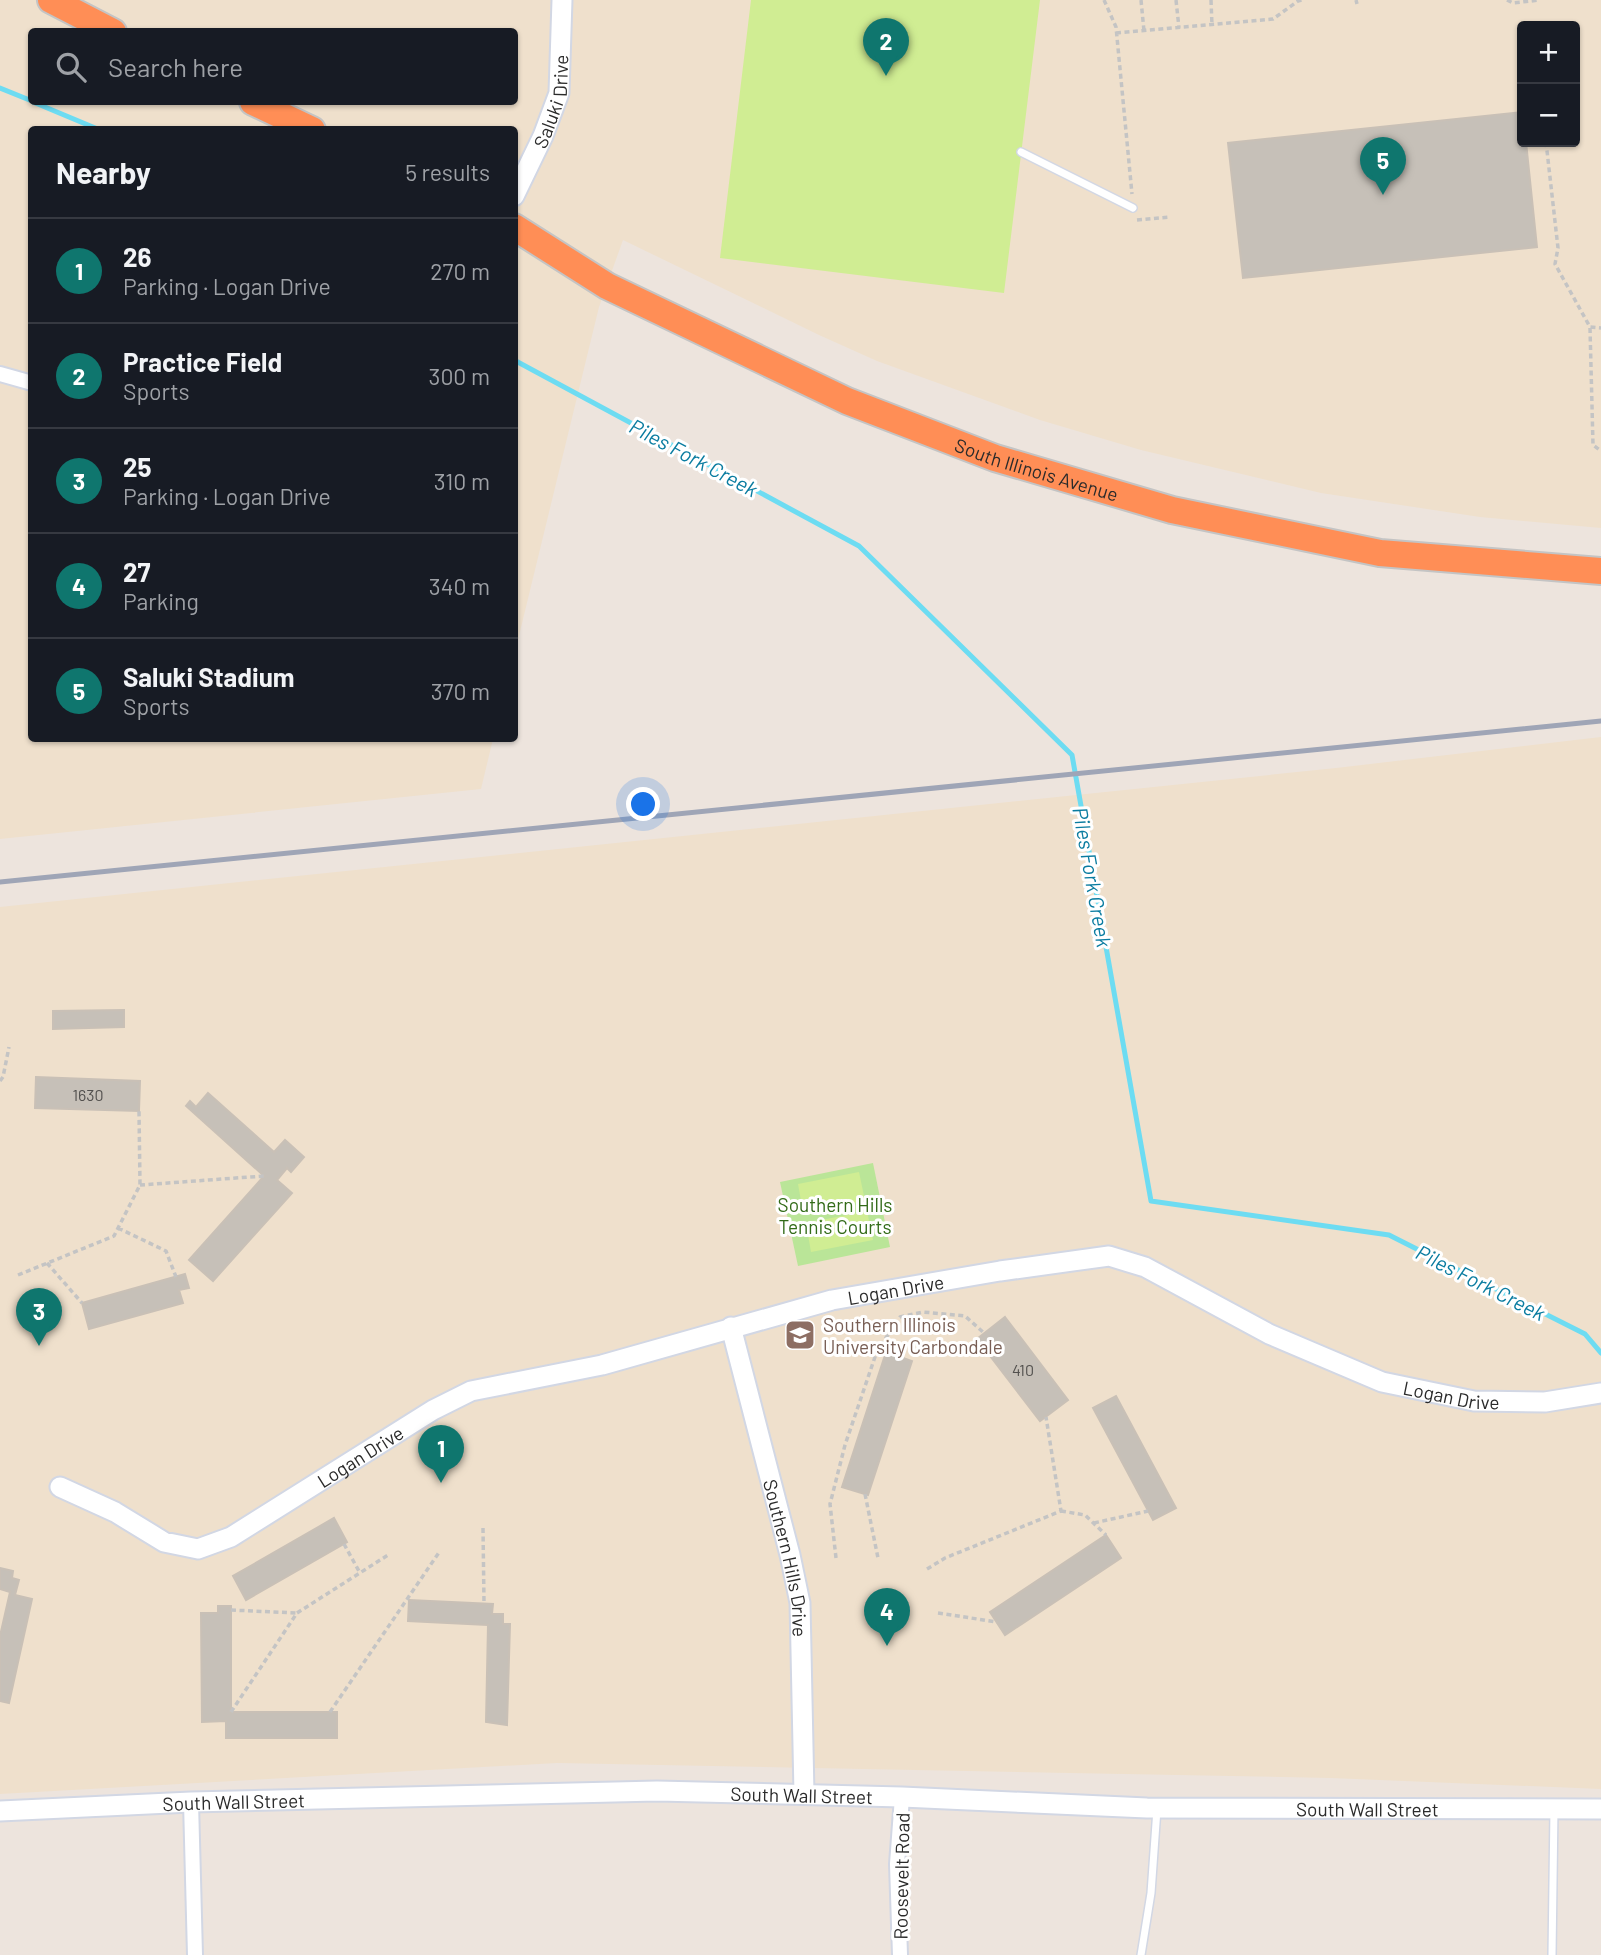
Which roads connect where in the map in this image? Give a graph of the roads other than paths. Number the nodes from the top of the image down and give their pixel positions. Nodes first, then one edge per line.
1 (51, 0) edge
2 (562, 0) edge
3 (105, 28) edge
4 (259, 105) edge
5 (304, 126) edge
6 (1021, 152) dead end
7 (518, 187) edge
8 (1133, 208) road end
9 (518, 230) edge
10 (0, 374) edge
11 (28, 382) edge
12 (1601, 571) edge
13 (731, 1327) junction
14 (1601, 1393) edge
15 (60, 1487) dead end
16 (804, 1794) junction
17 (902, 1797) junction
18 (191, 1802) junction
19 (1157, 1808) junction
20 (1554, 1809) junction
21 (1601, 1810) edge
22 (0, 1811) edge
23 (195, 1955) edge
24 (900, 1955) edge
25 (1141, 1955) edge
26 (1552, 1955) edge

1 - 3 highway
2 - 7 street, Saluki Drive
4 - 5 highway
6 - 8 lane
9 - 12 highway, South Illinois Avenue
10 - 11 street
13 - 14 street, Logan Drive
13 - 15 street, Logan Drive
13 - 16 street, Southern Hills Drive
16 - 17 street, South Wall Street
16 - 18 street, South Wall Street
17 - 19 street, South Wall Street
17 - 24 street, Roosevelt Road
18 - 22 street, South Wall Street
18 - 23 street
19 - 20 street, South Wall Street
19 - 25 lane
20 - 21 street, South Wall Street
20 - 26 lane

